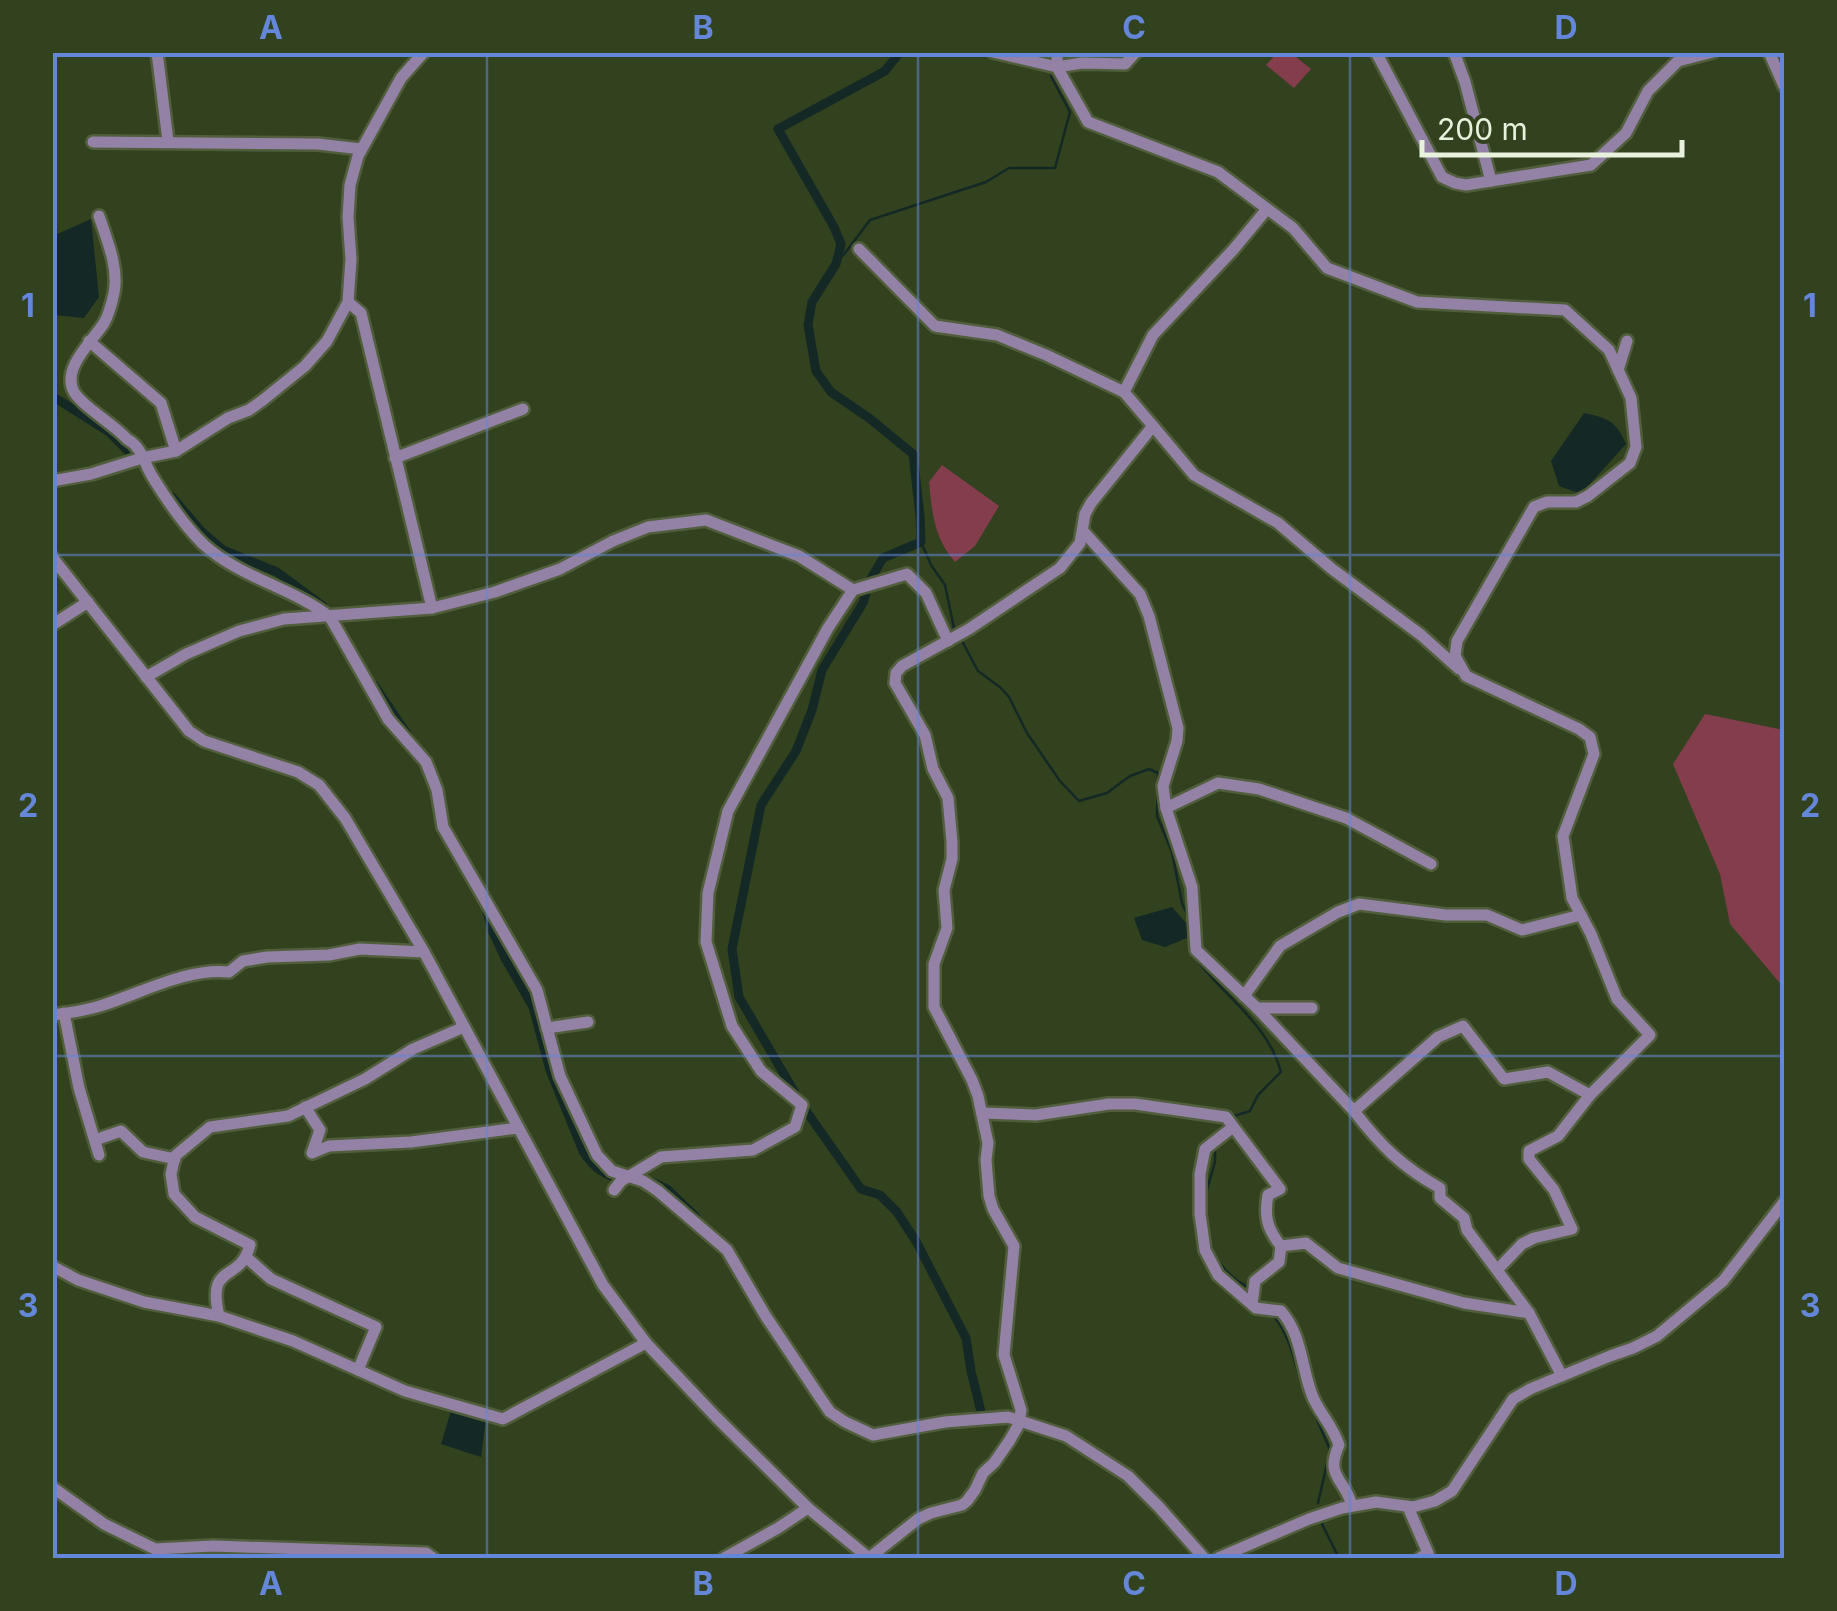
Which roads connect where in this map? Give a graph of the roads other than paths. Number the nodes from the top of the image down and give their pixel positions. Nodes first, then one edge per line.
1 (157, 52) edge
2 (424, 52) edge
3 (993, 52) edge
4 (1056, 52) edge
5 (1136, 52) edge
6 (1376, 52) edge
7 (1454, 52) edge
8 (1714, 52) edge
9 (1768, 52) edge
10 (1058, 67) junction
11 (1784, 86) edge
12 (168, 141) junction
13 (93, 142) dead end
14 (361, 149) junction
15 (1491, 181) junction
16 (1267, 209) junction
17 (99, 216) dead end
18 (859, 249) dead end
19 (348, 302) junction
20 (89, 341) junction
21 (1627, 342) dead end
22 (1618, 370) junction
23 (1124, 392) junction
24 (523, 409) dead end
25 (1154, 426) junction
26 (176, 451) junction
27 (142, 458) junction
28 (396, 458) junction
29 (52, 481) edge
30 (1083, 531) junction
31 (52, 557) edge
32 (852, 590) junction
33 (88, 602) junction
34 (432, 608) junction
35 (330, 617) junction
36 (52, 625) edge
37 (948, 641) junction
38 (1466, 676) junction
39 (146, 677) junction
40 (1166, 808) junction
41 (1431, 864) dead end
42 (1581, 915) junction
43 (424, 952) junction
44 (1244, 996) junction
45 (1256, 1008) junction
46 (1312, 1008) dead end
47 (58, 1014) edge
48 (588, 1022) dead end
49 (464, 1027) junction
50 (547, 1028) junction
51 (1590, 1095) junction
52 (305, 1107) junction
53 (1354, 1110) junction
54 (982, 1113) junction
55 (1233, 1126) junction
56 (518, 1128) junction
57 (95, 1140) junction
58 (99, 1155) dead end
59 (174, 1159) junction
60 (629, 1176) junction
61 (614, 1190) dead end
62 (1784, 1202) edge
63 (1281, 1246) junction
64 (246, 1258) junction
65 (52, 1266) edge
66 (1497, 1270) junction
67 (1252, 1304) junction
68 (1529, 1313) junction
69 (219, 1316) junction
70 (646, 1343) junction
71 (358, 1370) junction
72 (1562, 1376) junction
73 (1020, 1420) junction
74 (52, 1487) edge
75 (1352, 1506) junction
76 (1408, 1506) junction
77 (808, 1508) junction
78 (433, 1558) edge
79 (724, 1558) edge
80 (869, 1558) edge
81 (1204, 1558) edge
82 (1218, 1558) edge
83 (1420, 1558) edge

1 - 12 street
2 - 14 street
3 - 10 street
4 - 10 street
5 - 10 street
6 - 15 street
7 - 15 street
8 - 15 street
9 - 11 street
10 - 16 street
12 - 13 street
12 - 14 street
14 - 19 street
16 - 22 street
16 - 23 street
17 - 20 street
18 - 23 street
19 - 26 street
19 - 28 street
20 - 26 street
20 - 27 street
21 - 22 street
22 - 38 street
23 - 25 street
24 - 28 street
25 - 30 street
25 - 38 street
26 - 27 street
27 - 29 street
27 - 35 street
28 - 34 street
30 - 37 street
30 - 40 street
31 - 33 street
32 - 34 street
32 - 37 street
32 - 60 street
33 - 36 street
33 - 39 street
34 - 35 street
35 - 39 street
35 - 50 street
37 - 54 street
38 - 42 street
39 - 43 street
40 - 41 street
40 - 44 street
42 - 44 street
42 - 51 street
43 - 47 street
43 - 49 street
44 - 45 street
45 - 46 street
45 - 53 street
47 - 57 street
48 - 50 street
49 - 52 street
49 - 56 street
50 - 60 street
51 - 53 street
51 - 66 street
52 - 56 street
52 - 59 street
53 - 66 street
54 - 55 street
54 - 73 street
55 - 63 street
55 - 67 street
56 - 70 street
57 - 58 street
57 - 59 street
59 - 64 street
60 - 61 street
60 - 73 street
62 - 72 street
63 - 67 street
63 - 68 street
64 - 69 street
64 - 71 street
65 - 69 street
66 - 68 street
67 - 75 street
68 - 72 street
69 - 71 street
70 - 71 street
70 - 77 street
72 - 76 street
73 - 80 street
73 - 81 street
74 - 78 street
75 - 76 street
75 - 82 street
76 - 83 street
77 - 79 street
77 - 80 street

